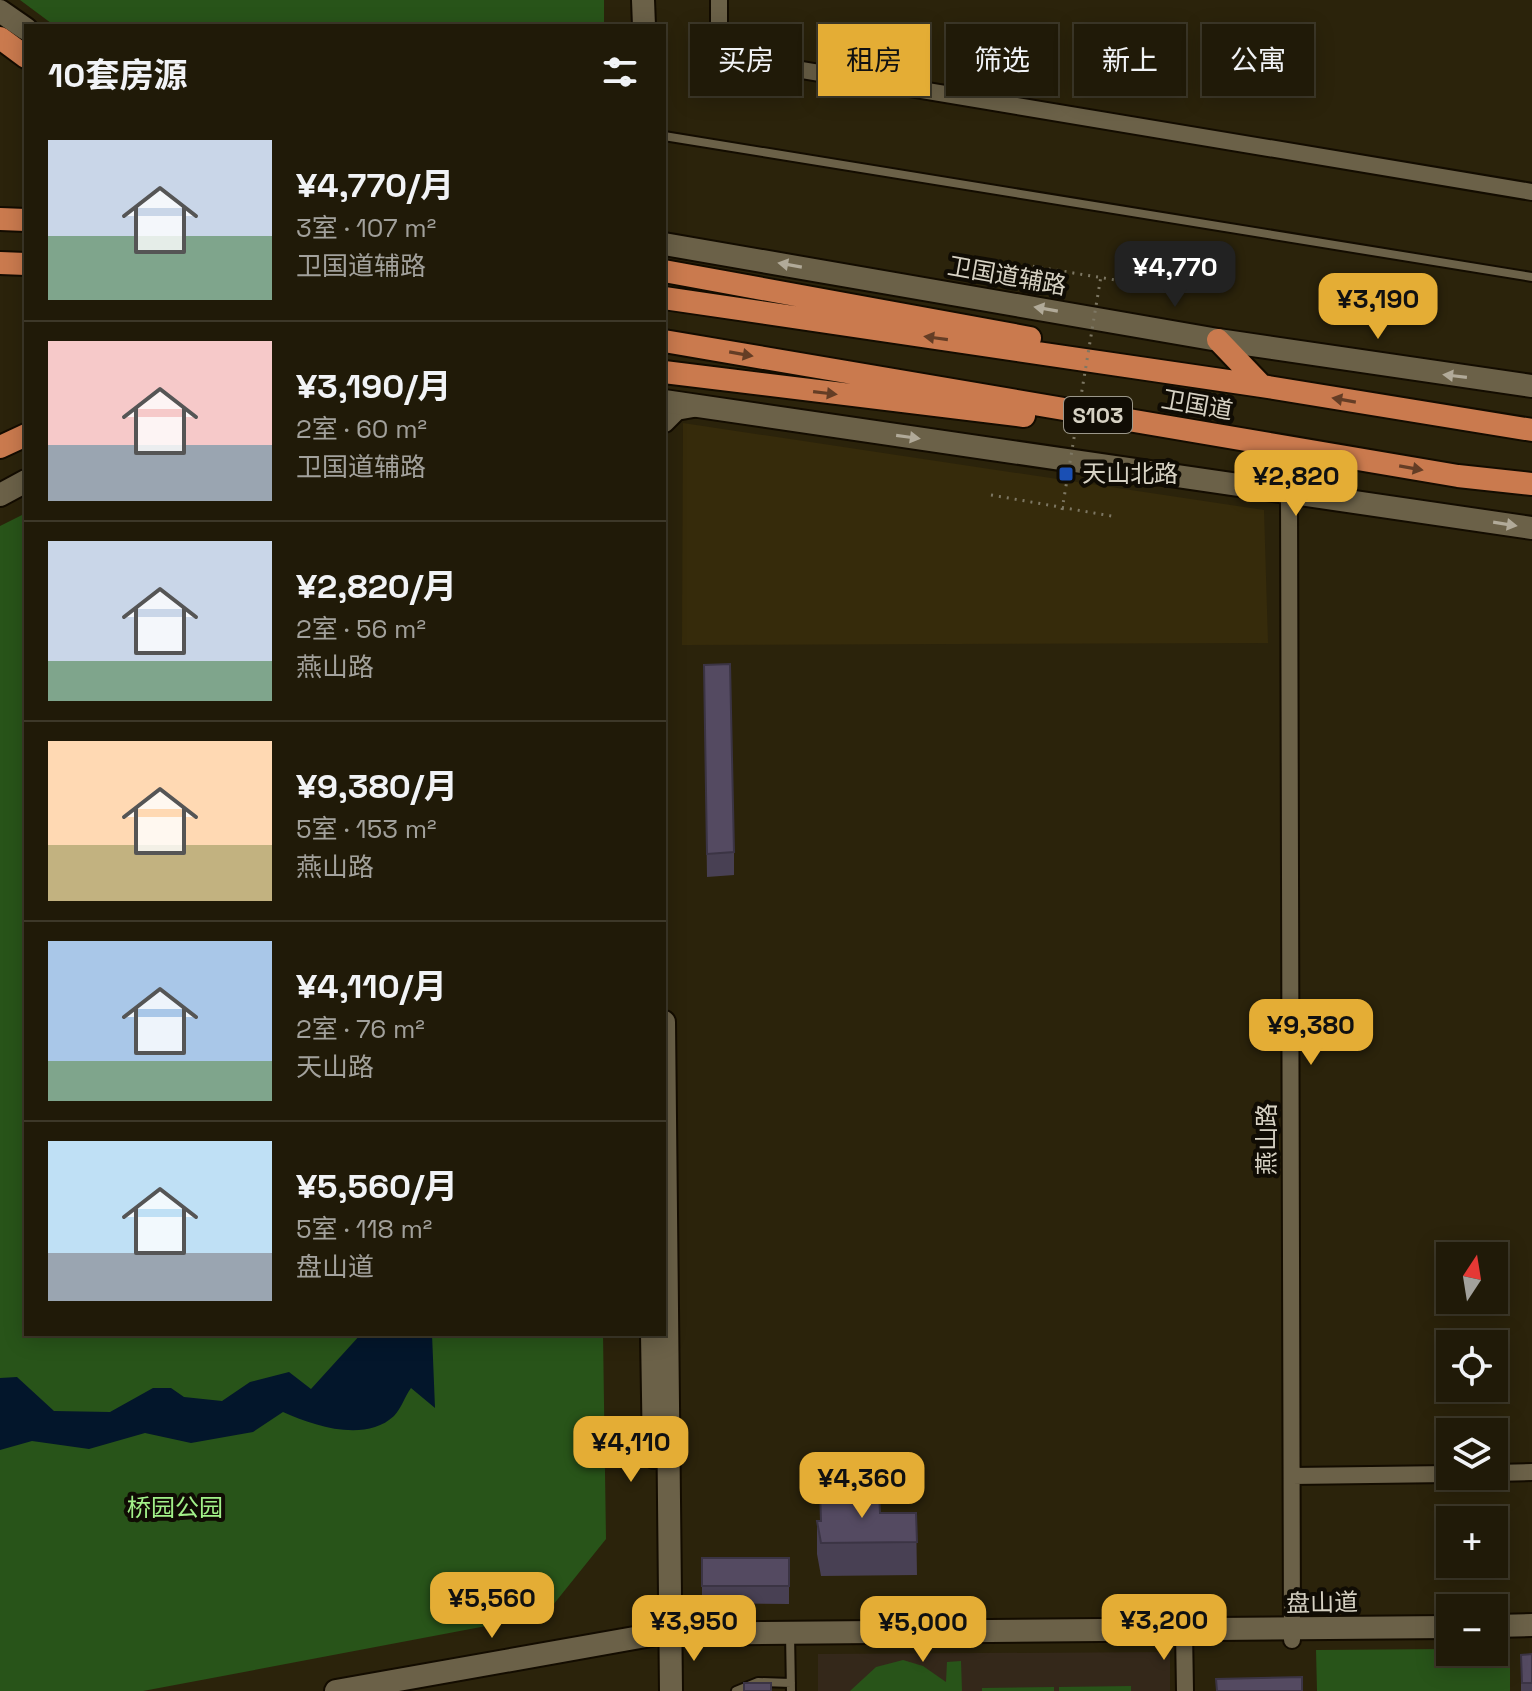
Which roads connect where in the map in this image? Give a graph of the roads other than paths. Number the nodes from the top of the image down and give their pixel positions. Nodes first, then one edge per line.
1 (643, 0) edge
2 (654, 0) edge
3 (719, 0) edge
4 (0, 11) edge
5 (644, 24) edge
6 (654, 24) edge
7 (24, 28) edge
8 (0, 38) edge
9 (24, 56) edge
10 (666, 136) edge
11 (1532, 192) edge
12 (674, 245) edge
13 (666, 271) edge
14 (1532, 277) edge
15 (666, 298) edge
16 (1218, 340) junction
17 (666, 341) edge
18 (666, 372) edge
19 (1262, 386) junction
20 (1532, 386) edge
21 (666, 401) edge
22 (693, 406) junction
23 (666, 419) edge
24 (1532, 430) edge
25 (24, 436) edge
26 (1246, 440) junction
27 (0, 447) edge
28 (24, 482) edge
29 (1532, 484) edge
30 (1289, 494) junction
31 (0, 495) edge
32 (1532, 528) edge
33 (652, 1336) edge
34 (664, 1336) edge
35 (1532, 1472) edge
36 (1508, 1473) edge
37 (1436, 1474) edge
38 (1292, 1476) junction
39 (1532, 1625) edge
40 (1508, 1626) edge
41 (1436, 1628) edge
42 (1292, 1635) junction
43 (1184, 1636) junction
44 (1508, 1636) edge
45 (1532, 1636) edge
46 (790, 1637) junction
47 (1436, 1637) edge
48 (664, 1638) junction
49 (791, 1687) edge
50 (336, 1691) edge
51 (396, 1691) edge
52 (657, 1691) edge
53 (671, 1691) edge
54 (736, 1691) edge
55 (1185, 1691) edge

1 - 5 street
2 - 6 street
3 - 11 street
4 - 7 street
8 - 9 highway
10 - 14 lane
16 -> 12 street, 卫国道辅路
13 - 19 highway
19 -> 15 highway, 卫国道 / S103
16 - 19 highway
20 -> 16 street, 卫国道辅路
17 -> 26 highway, 卫国道 / S103
18 -> 26 highway
24 -> 19 highway, 卫国道 / S103
21 - 22 street
22 - 23 street
22 -> 30 street
25 - 27 highway
26 -> 29 highway, 卫国道 / S103
28 - 31 street
30 -> 32 street
30 - 38 street, 燕山路
33 - 48 street
34 - 48 street
35 - 36 street
37 - 38 street
38 - 42 street, 燕山路
39 - 40 street
41 - 42 street, 盘山道
42 - 43 street, 盘山道
42 - 47 street, 盘山道
43 - 46 street, 盘山道
43 - 55 street
44 - 45 street
46 - 48 street, 盘山道
46 - 49 lane
48 - 50 street, 盘山道
48 - 51 street, 盘山道
48 - 52 street
48 - 53 street
49 - 54 lane

